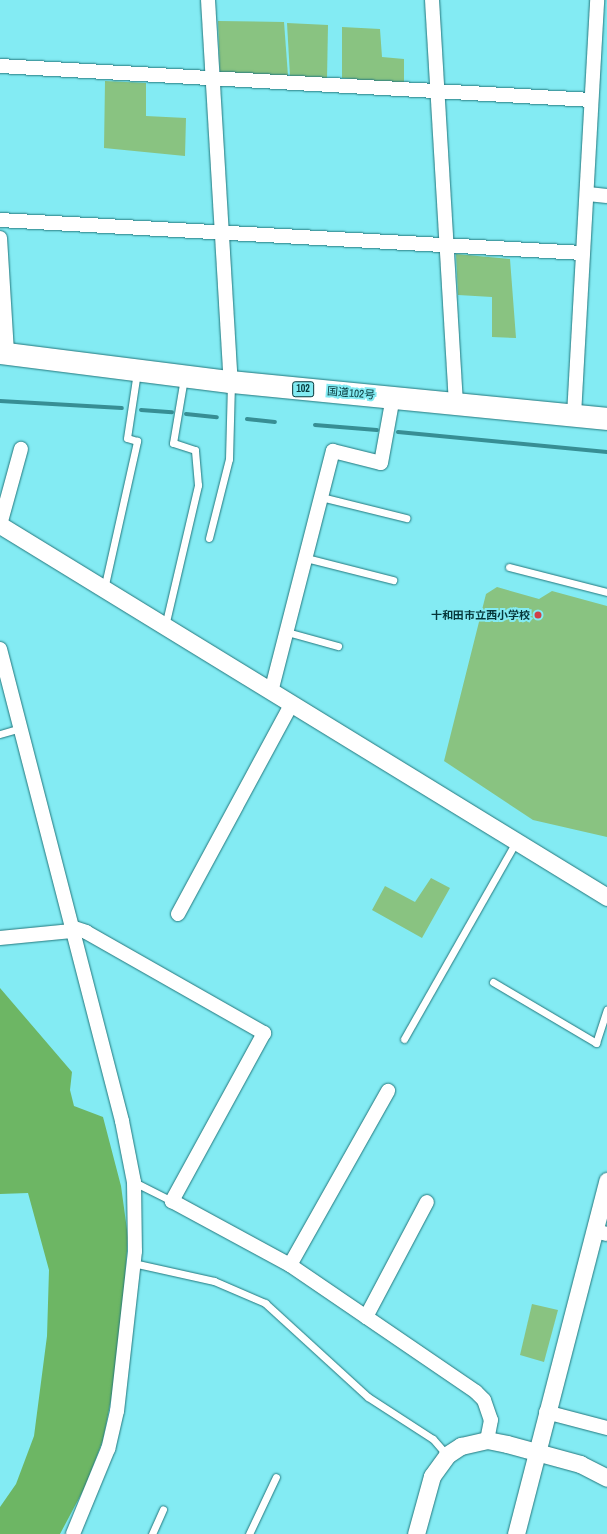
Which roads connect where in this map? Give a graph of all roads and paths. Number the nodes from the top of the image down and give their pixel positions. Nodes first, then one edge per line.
1 (208, 0) edge
2 (432, 0) edge
3 (597, 0) edge
4 (0, 66) edge
5 (212, 79) junction
6 (436, 92) junction
7 (591, 100) junction
8 (588, 194) junction
9 (607, 196) edge
10 (0, 220) edge
11 (224, 234) junction
12 (0, 238) edge
13 (446, 246) junction
14 (583, 253) junction
15 (4, 353) edge
16 (138, 369) junction
17 (185, 376) junction
18 (231, 382) junction
19 (393, 397) junction
20 (456, 402) junction
21 (574, 415) junction
22 (607, 419) edge
23 (21, 450) dead end
24 (321, 497) junction
25 (406, 518) dead end
26 (0, 525) edge
27 (209, 538) dead end
28 (306, 558) junction
29 (509, 567) dead end
30 (393, 580) dead end
31 (104, 589) junction
32 (607, 592) edge
33 (165, 627) junction
34 (287, 632) junction
35 (338, 646) dead end
36 (0, 649) edge
37 (271, 692) junction
38 (291, 705) junction
39 (21, 728) junction
40 (0, 734) edge
41 (516, 842) junction
42 (607, 897) edge
43 (178, 914) dead end
44 (72, 929) junction
45 (0, 938) edge
46 (493, 982) dead end
47 (607, 1010) edge
48 (404, 1039) dead end
49 (388, 1091) dead end
50 (607, 1181) edge
51 (134, 1182) junction
52 (172, 1202) junction
53 (427, 1202) dead end
54 (601, 1232) edge
55 (133, 1263) junction
56 (290, 1265) junction
57 (366, 1317) junction
58 (546, 1412) junction
59 (607, 1428) edge
60 (487, 1440) junction
61 (535, 1451) junction
62 (447, 1455) junction
63 (276, 1476) dead end
64 (607, 1478) edge
65 (163, 1509) dead end
66 (73, 1534) edge
67 (152, 1534) edge
68 (249, 1534) edge
69 (416, 1534) edge
70 (516, 1534) edge

1 - 5 street
2 - 6 street
3 - 7 street
4 - 5 street
5 - 6 street
5 - 11 street
6 - 7 street
6 - 13 street
7 - 8 street
8 - 9 street
8 - 14 street
10 - 11 street
11 - 13 street
11 - 18 street
12 - 15 street
13 - 14 street
13 - 20 street
14 - 21 street
15 - 16 highway, 国道102号 / 102
16 - 17 highway, 国道102号 / 102
16 - 31 lane
17 - 18 highway, 国道102号 / 102
17 - 33 lane
18 - 19 highway, 国道102号 / 102
18 - 27 lane
19 - 20 highway, 国道102号 / 102
19 - 24 street
20 - 21 highway, 国道102号 / 102
21 - 22 highway, 国道102号 / 102
23 - 26 street
24 - 25 lane
24 - 28 street
26 - 31 street
28 - 30 lane
28 - 34 street
29 - 32 lane
31 - 33 street
33 - 37 street
34 - 35 lane
34 - 37 street
36 - 39 street
37 - 38 street
38 - 41 street
38 - 43 street
39 - 40 lane
39 - 44 street
41 - 42 street
41 - 48 lane
44 - 45 street
44 - 51 street
44 - 52 street
46 - 47 lane
49 - 56 street
50 - 54 street
51 - 52 lane
51 - 55 street
52 - 56 street
53 - 57 street
54 - 58 street
55 - 62 lane
55 - 66 street
56 - 57 street
57 - 60 street
58 - 59 street
58 - 61 street
60 - 61 street
60 - 62 street
61 - 64 street
61 - 70 street
62 - 69 street
63 - 68 lane
65 - 67 lane

